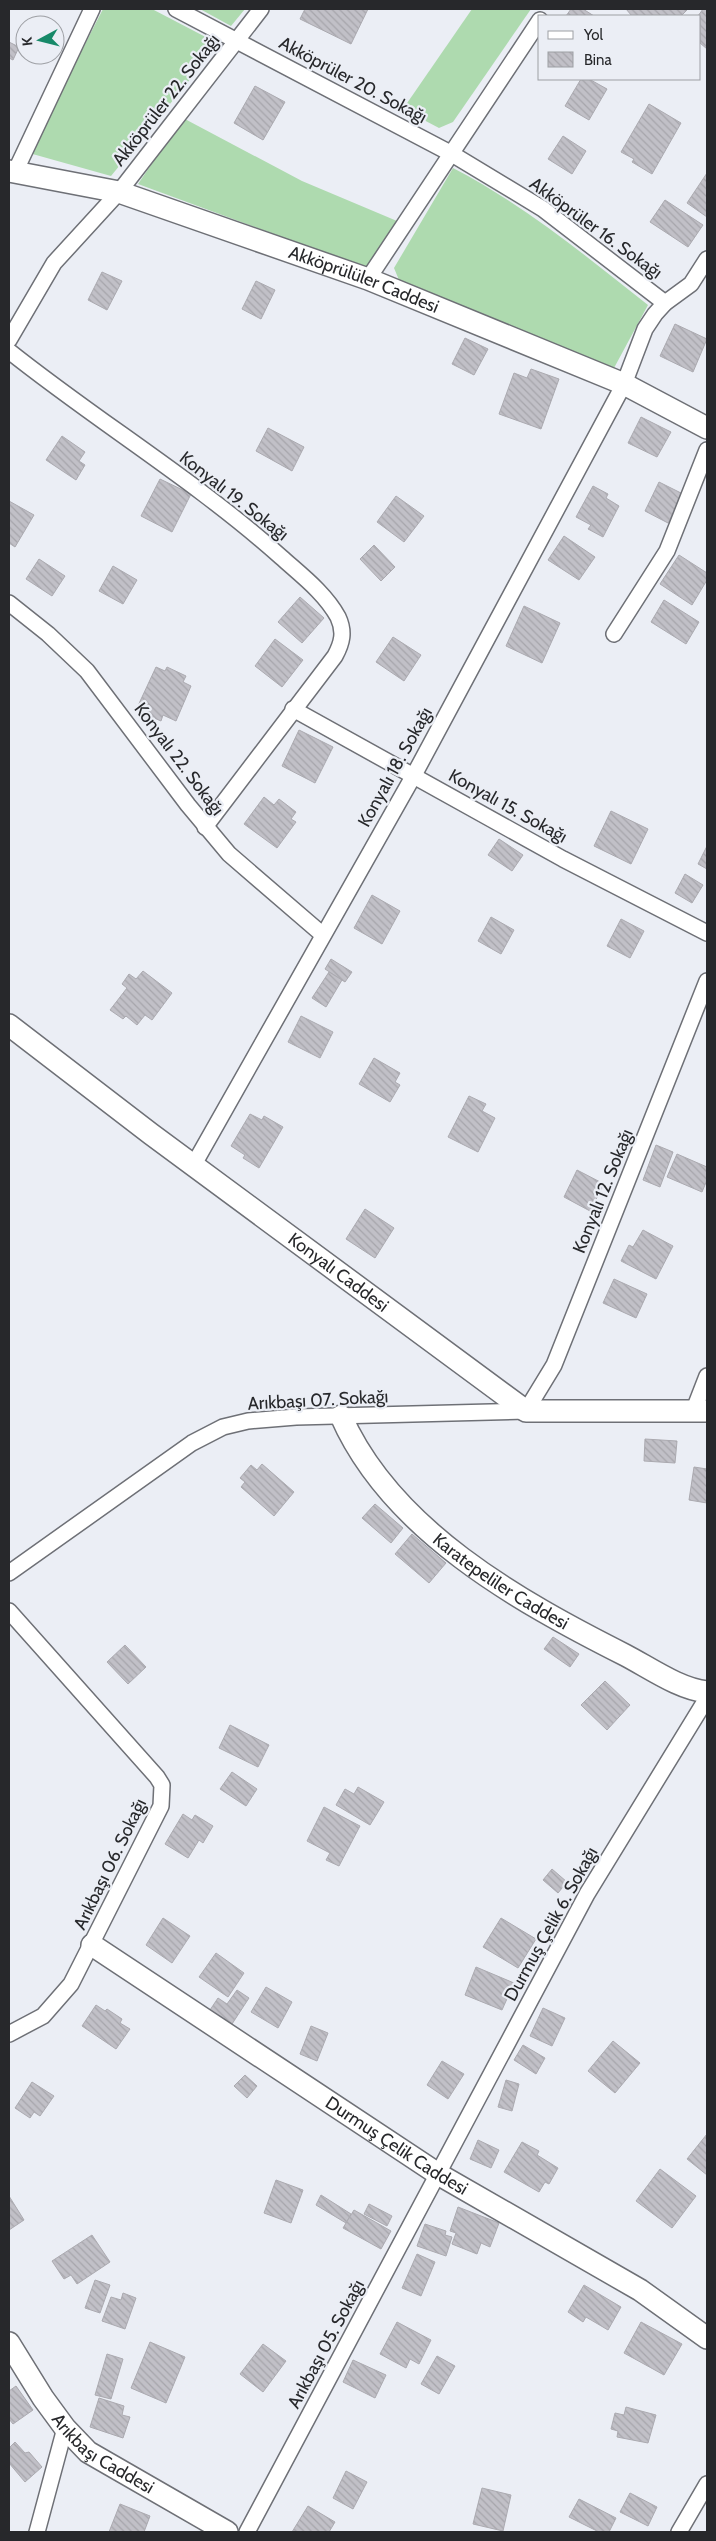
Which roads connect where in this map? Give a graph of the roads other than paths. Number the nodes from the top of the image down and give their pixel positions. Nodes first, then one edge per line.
1 (92, 9) edge
2 (176, 9) edge
3 (261, 9) edge
4 (538, 23) edge
5 (236, 40) junction
6 (452, 154) junction
7 (12, 171) edge
8 (119, 192) junction
9 (707, 259) edge
10 (368, 279) junction
11 (665, 303) junction
12 (9, 340) edge
13 (9, 351) edge
14 (624, 384) junction
15 (707, 428) edge
16 (707, 450) edge
17 (9, 604) edge
18 (614, 634) dead end
19 (293, 709) junction
20 (414, 775) junction
21 (205, 827) junction
22 (707, 933) edge
23 (322, 934) junction
24 (707, 981) edge
25 (9, 1024) edge
26 (193, 1166) junction
27 (707, 1376) edge
28 (526, 1411) junction
29 (700, 1411) edge
30 (341, 1416) junction
31 (9, 1573) edge
32 (9, 1612) edge
33 (707, 1692) edge
34 (707, 1698) edge
35 (92, 1945) junction
36 (9, 2034) edge
37 (438, 2174) junction
38 (707, 2338) edge
39 (9, 2343) edge
40 (65, 2428) junction
41 (707, 2484) edge
42 (37, 2532) edge
43 (227, 2532) edge
44 (247, 2532) edge
45 (679, 2532) edge

1 - 7 street
2 - 5 street, Akköprüler 20. Sokağı
3 - 5 street, Akköprüler 22. Sokağı
4 - 6 street
5 - 6 street, Akköprüler 20. Sokağı
5 - 8 street, Akköprüler 22. Sokağı
6 - 10 street
6 - 11 street, Akköprüler 16. Sokağı
7 - 8 street, Akköprülüler Caddesi
8 - 10 street, Akköprülüler Caddesi
8 - 12 street, Akköprüler 22. Sokağı
9 - 11 street, Konyalı 18. Sokağı
10 - 14 street, Akköprülüler Caddesi
11 - 14 street, Konyalı 18. Sokağı
13 - 19 street, Konyalı 19. Sokağı
14 - 15 street, Akköprülüler Caddesi
14 - 20 street, Konyalı 18. Sokağı
16 - 18 street
17 - 21 street, Konyalı 22. Sokağı
19 - 20 street, Konyalı 15. Sokağı
19 - 21 street, Konyalı 19. Sokağı
20 - 22 street, Konyalı 15. Sokağı
20 - 23 street, Konyalı 18. Sokağı
21 - 23 street, Konyalı 22. Sokağı
23 - 26 street, Konyalı 18. Sokağı
24 - 28 street, Konyalı 12. Sokağı
25 - 26 street, Konyalı Caddesi
26 - 28 street, Konyalı Caddesi
27 - 29 street
28 - 29 street
28 - 30 street, Arıkbaşı 07. Sokağı
30 - 31 street, Arıkbaşı 07. Sokağı
30 - 33 street, Karatepeliler Caddesi
32 - 35 street, Arıkbaşı 06. Sokağı
34 - 37 street, Durmuş Çelik 6. Sokağı
35 - 36 street, Arıkbaşı 06. Sokağı
35 - 37 street, Durmuş Çelik Caddesi
37 - 38 street, Durmuş Çelik Caddesi
37 - 44 street, Arıkbaşı 05. Sokağı
39 - 40 street, Arıkbaşı Caddesi
40 - 42 street
40 - 43 street, Arıkbaşı Caddesi
41 - 45 street

